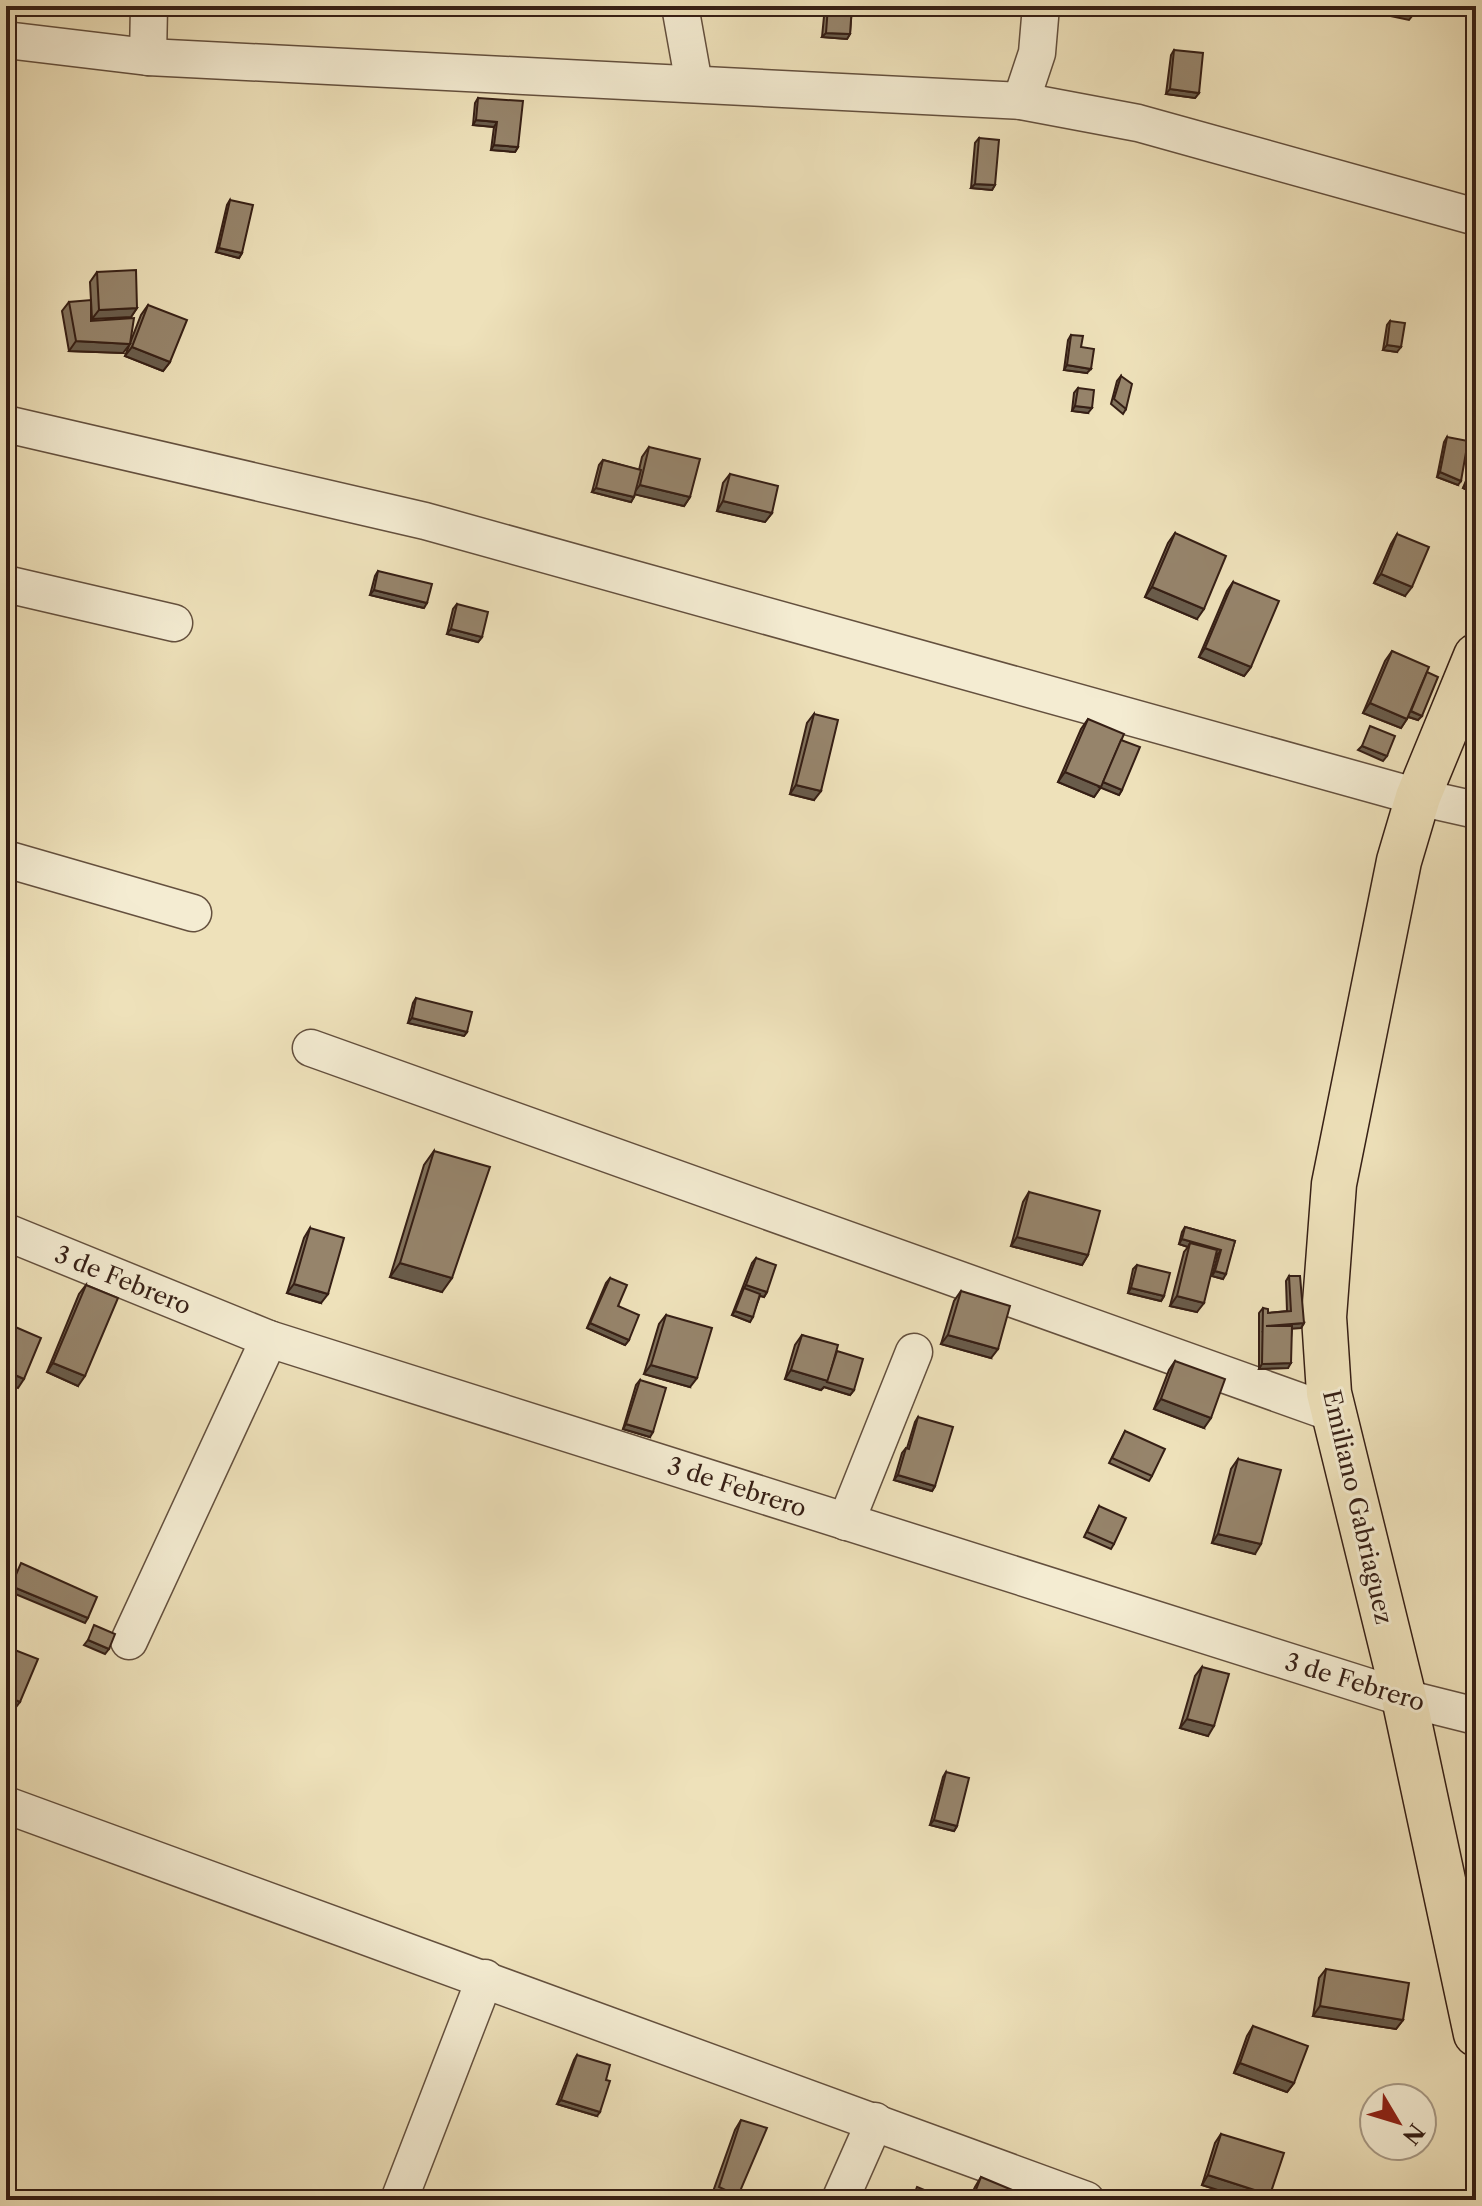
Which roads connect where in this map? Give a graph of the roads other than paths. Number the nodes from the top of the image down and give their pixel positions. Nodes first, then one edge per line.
1 (149, 6) edge
2 (680, 6) edge
3 (1041, 6) edge
4 (6, 40) edge
5 (148, 57) junction
6 (694, 84) junction
7 (1021, 101) junction
8 (1476, 217) edge
9 (6, 424) edge
10 (6, 584) edge
11 (174, 623) dead end
12 (1476, 656) edge
13 (1418, 797) junction
14 (1476, 810) edge
15 (6, 859) edge
16 (193, 913) dead end
17 (311, 1048) dead end
18 (6, 1232) edge
19 (269, 1339) junction
20 (914, 1352) dead end
21 (1335, 1414) junction
22 (846, 1522) junction
23 (129, 1641) dead end
24 (1404, 1698) junction
25 (1476, 1716) edge
26 (6, 1805) edge
27 (485, 1978) junction
28 (1476, 2034) edge
29 (875, 2121) junction
30 (399, 2200) edge
31 (840, 2200) edge
32 (1086, 2200) edge

1 - 5 street
2 - 6 street
3 - 7 street
4 - 5 street
5 - 6 street
6 - 7 street
7 - 8 street
9 - 13 street
10 - 11 street
12 - 13 main road, Emiliano Gabriaguez
13 - 14 street
13 - 21 main road, Emiliano Gabriaguez
15 - 16 street
17 - 21 street
18 - 19 street, 3 de Febrero
19 - 22 street, 3 de Febrero
19 - 23 street
20 - 22 street
21 - 24 main road, Emiliano Gabriaguez
22 - 24 street, 3 de Febrero
24 - 25 street, 3 de Febrero
24 - 28 main road, Emiliano Gabriaguez
26 - 27 street
27 - 29 street
27 - 30 street
29 - 31 street
29 - 32 street

